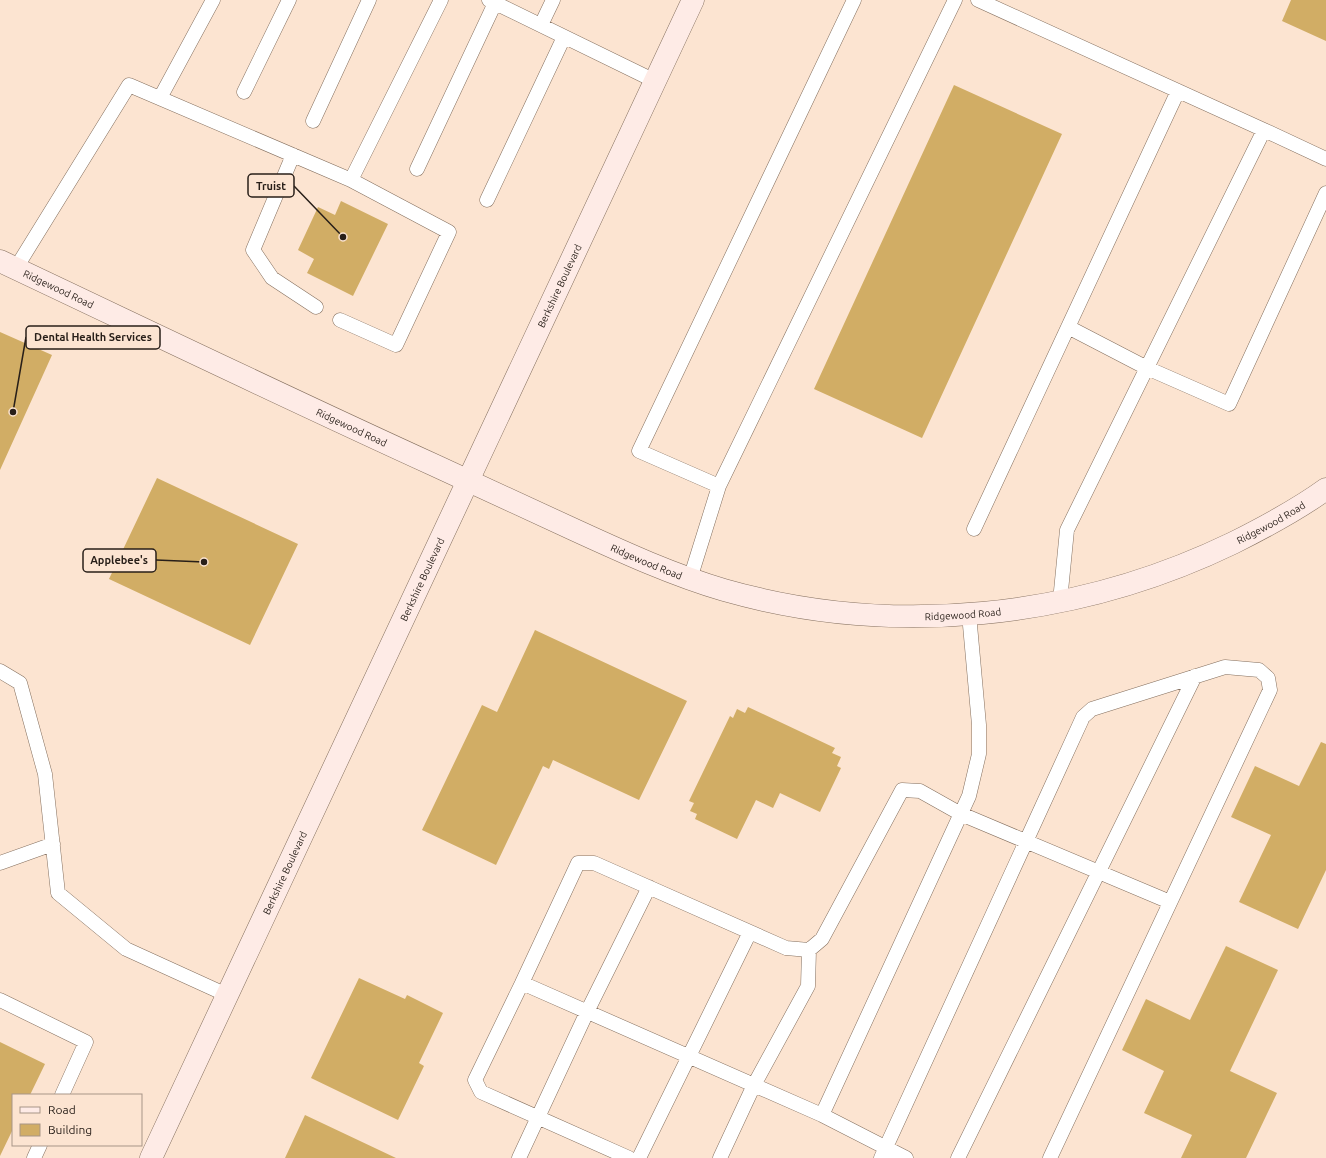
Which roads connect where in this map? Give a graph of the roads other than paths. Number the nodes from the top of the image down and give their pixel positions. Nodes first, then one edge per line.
1 (213, 0) edge
2 (289, 0) edge
3 (370, 0) edge
4 (441, 0) edge
5 (554, 0) edge
6 (693, 0) edge
7 (854, 0) edge
8 (955, 0) edge
9 (978, 0) edge
10 (492, 1) edge
11 (541, 25) junction
12 (564, 37) junction
13 (656, 81) junction
14 (1178, 91) junction
15 (244, 92) dead end
16 (160, 98) junction
17 (313, 121) dead end
18 (1264, 130) junction
19 (293, 155) junction
20 (1326, 159) edge
21 (417, 169) dead end
22 (351, 180) junction
23 (1326, 193) edge
24 (487, 200) dead end
25 (8, 264) edge
26 (316, 307) dead end
27 (340, 320) dead end
28 (1068, 327) junction
29 (1147, 368) junction
30 (468, 481) junction
31 (718, 486) junction
32 (1326, 489) edge
33 (974, 529) dead end
34 (690, 579) junction
35 (1060, 601) junction
36 (969, 614) junction
37 (0, 671) edge
38 (1195, 676) junction
39 (961, 814) junction
40 (1026, 841) junction
41 (53, 844) junction
42 (0, 863) edge
43 (1099, 871) junction
44 (648, 887) junction
45 (1170, 902) junction
46 (750, 932) junction
47 (809, 950) junction
48 (522, 983) junction
49 (227, 995) junction
50 (0, 1000) edge
51 (586, 1012) junction
52 (689, 1057) junction
53 (754, 1085) junction
54 (62, 1094) edge
55 (822, 1115) junction
56 (538, 1117) junction
57 (40, 1146) edge
58 (884, 1153) edge
59 (34, 1158) edge
60 (151, 1158) edge
61 (519, 1158) edge
62 (629, 1158) edge
63 (639, 1158) edge
64 (720, 1158) edge
65 (906, 1158) edge
66 (958, 1158) edge
67 (1050, 1158) edge

1 - 16 lane
2 - 15 lane
3 - 17 lane
4 - 22 lane
5 - 11 lane
6 - 13 street, Berkshire Boulevard
7 - 31 lane
8 - 31 lane
9 - 14 lane
10 - 11 lane
10 - 21 lane
11 - 12 lane
12 - 13 lane
12 - 24 lane
13 - 30 street, Berkshire Boulevard
14 - 18 lane
14 - 28 lane
16 - 19 lane
16 - 25 lane
18 - 20 lane
18 - 29 lane
19 - 22 lane
19 - 26 lane
22 - 27 lane
23 - 29 lane
25 - 30 street, Ridgewood Road
28 - 29 lane
28 - 33 lane
29 - 35 lane
30 - 34 street, Ridgewood Road
30 - 49 street, Berkshire Boulevard
31 - 34 lane
32 - 35 street, Ridgewood Road
34 - 36 street, Ridgewood Road
35 - 36 street, Ridgewood Road
36 - 39 lane
37 - 41 lane
38 - 40 lane
38 - 43 lane
38 - 45 lane
39 - 40 lane
39 - 47 lane
39 - 55 lane
40 - 43 lane
40 - 58 lane
41 - 42 lane
41 - 49 lane
43 - 45 lane
43 - 66 lane
44 - 46 lane
44 - 48 lane
44 - 51 lane
45 - 67 lane
46 - 47 lane
46 - 52 lane
47 - 53 lane
48 - 51 lane
48 - 56 lane
49 - 60 street, Berkshire Boulevard
50 - 54 lane
51 - 52 lane
51 - 56 lane
52 - 53 lane
52 - 63 lane
53 - 55 lane
53 - 64 lane
55 - 58 lane
56 - 61 lane
56 - 62 lane
57 - 59 lane
58 - 65 lane

